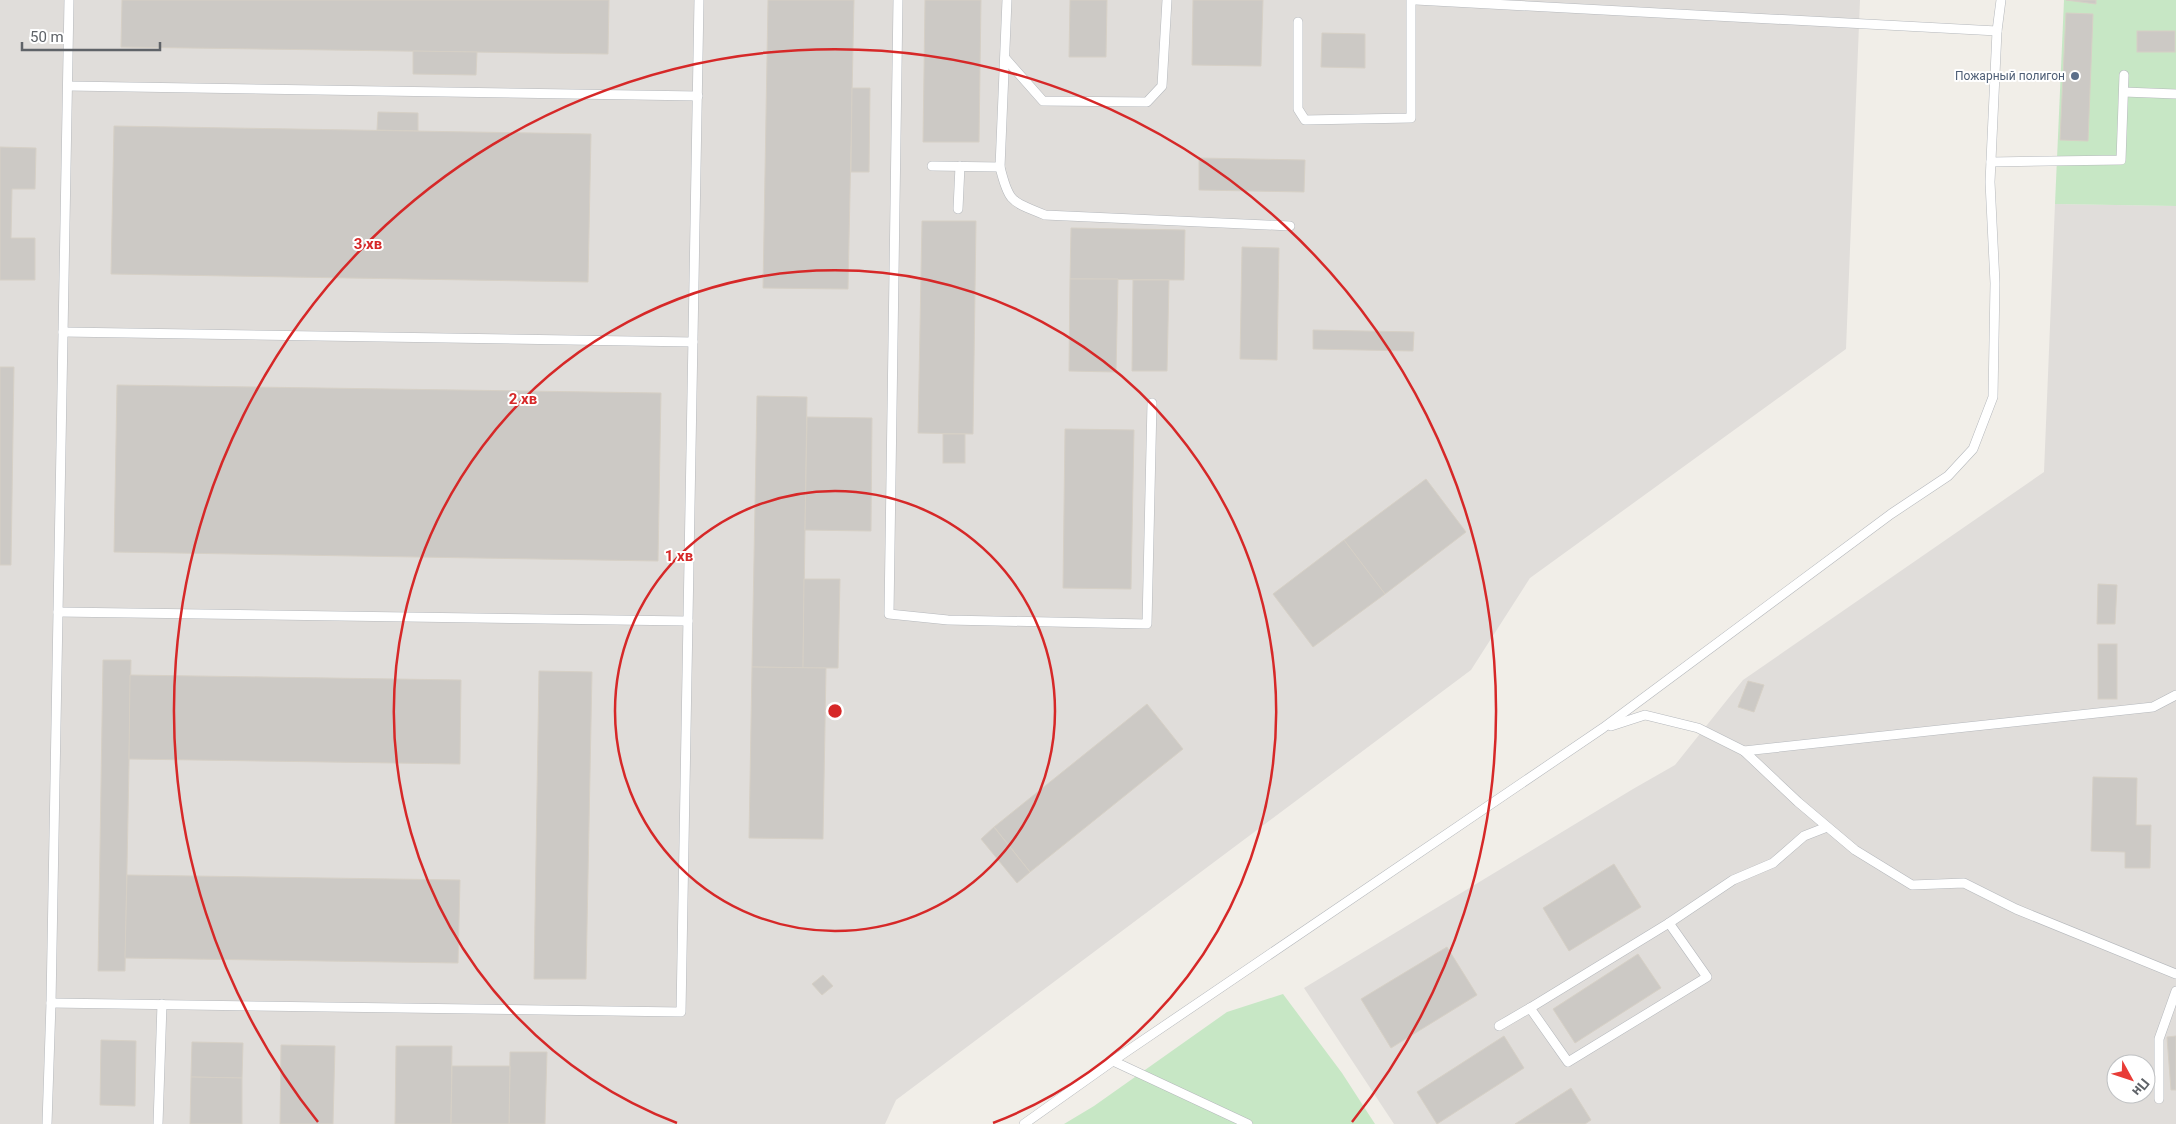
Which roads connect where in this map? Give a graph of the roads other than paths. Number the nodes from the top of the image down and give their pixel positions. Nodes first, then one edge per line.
1 (69, 0) edge
2 (700, 0) edge
3 (898, 0) edge
4 (1007, 0) edge
5 (1167, 0) edge
6 (1411, 0) edge
7 (1416, 0) edge
8 (2001, 0) edge
9 (1298, 22) dead end
10 (1998, 31) junction
11 (1005, 58) junction
12 (2124, 75) dead end
13 (68, 86) junction
14 (2124, 92) junction
15 (2176, 94) edge
16 (698, 96) junction
17 (1991, 162) junction
18 (932, 166) dead end
19 (960, 166) junction
20 (1000, 167) junction
21 (958, 209) dead end
22 (1290, 226) dead end
23 (63, 332) junction
24 (693, 342) junction
25 (1152, 403) dead end
26 (58, 612) junction
27 (688, 621) junction
28 (2176, 695) edge
29 (1603, 728) junction
30 (1744, 751) junction
31 (1827, 827) junction
32 (1669, 923) junction
33 (2176, 974) edge
34 (2176, 991) edge
35 (51, 1003) junction
36 (162, 1004) junction
37 (1530, 1008) junction
38 (1499, 1026) dead end
39 (1112, 1061) junction
40 (2159, 1099) dead end
41 (47, 1124) edge
42 (158, 1124) edge
43 (1024, 1124) edge
44 (1248, 1124) edge

1 - 13 lane
2 - 16 lane
3 - 25 lane
4 - 11 lane
5 - 11 lane
6 - 9 lane
7 - 10 lane
8 - 10 lane
10 - 17 lane
11 - 20 lane
12 - 14 lane
13 - 16 lane
13 - 23 lane
14 - 15 lane
14 - 17 lane
16 - 24 lane
17 - 29 lane
18 - 19 lane
19 - 20 lane
19 - 21 lane
20 - 22 lane
23 - 24 lane
23 - 26 lane
24 - 27 lane
26 - 27 lane
26 - 35 lane
27 - 36 lane
28 - 30 lane
29 - 30 lane
29 - 39 lane
30 - 31 lane
31 - 32 lane
31 - 33 lane
32 - 37 lane
32 - 37 lane
34 - 40 lane
35 - 36 lane
35 - 41 lane
36 - 42 lane
37 - 38 lane
39 - 43 lane
39 - 44 lane

